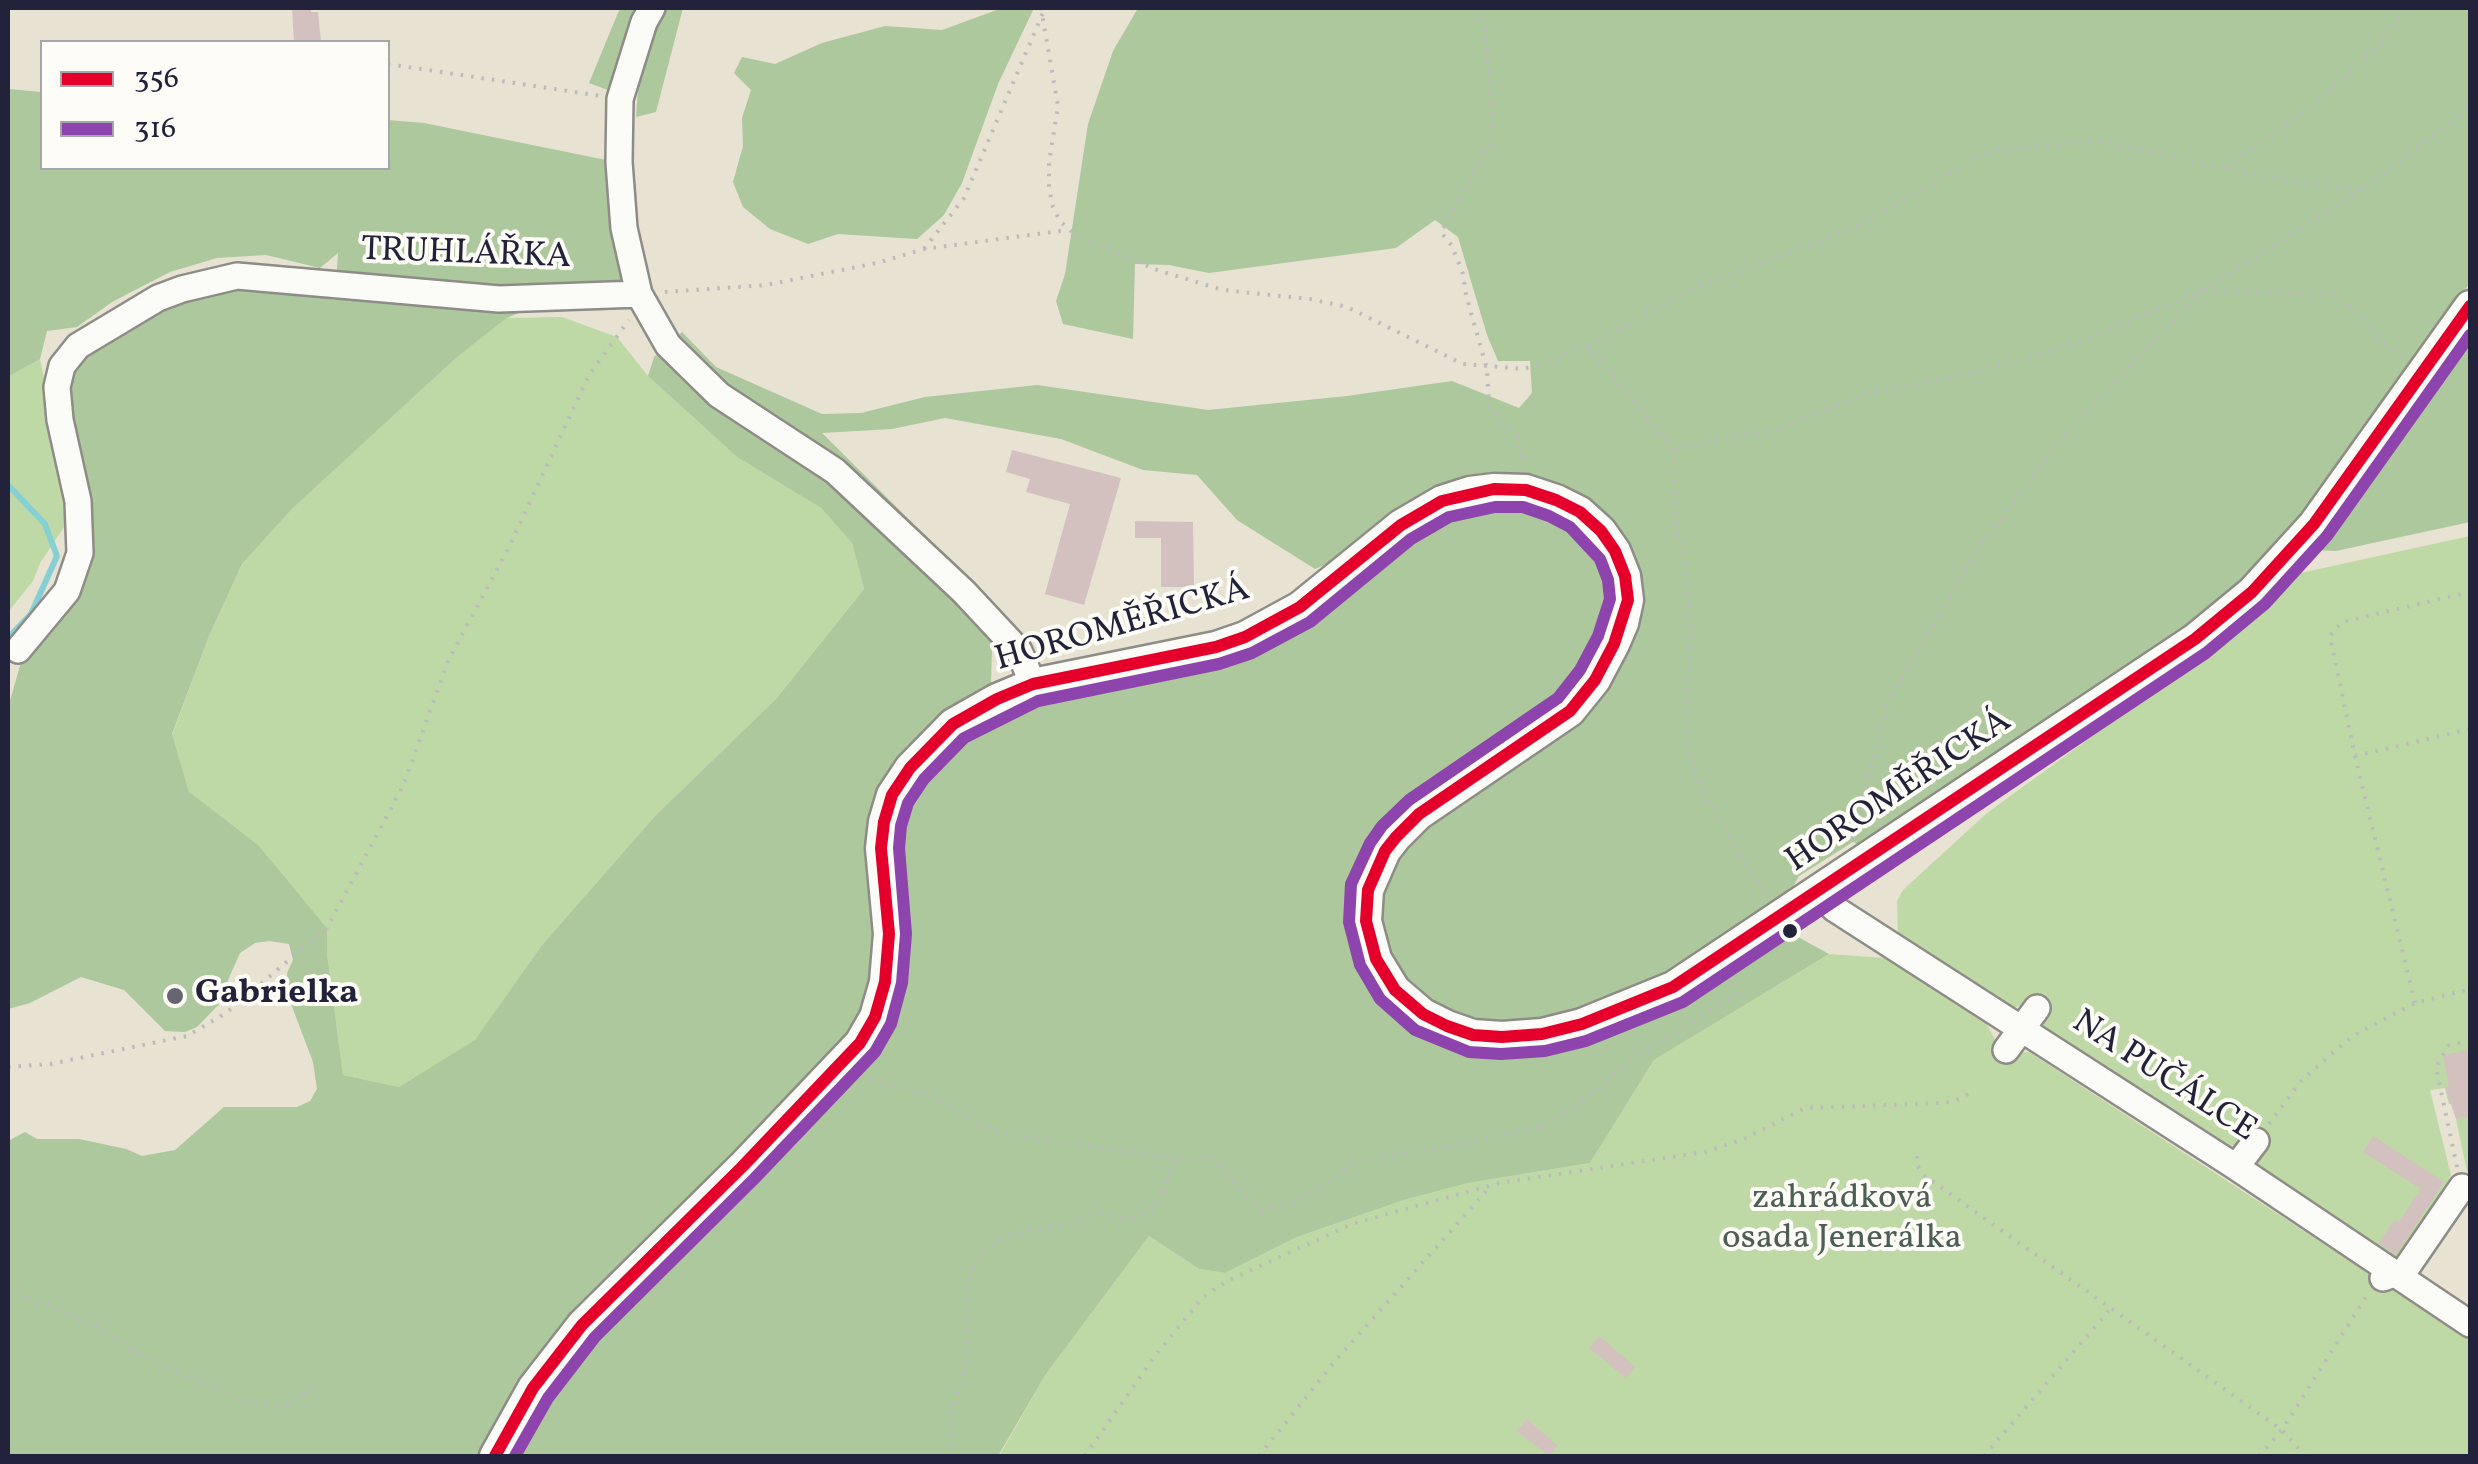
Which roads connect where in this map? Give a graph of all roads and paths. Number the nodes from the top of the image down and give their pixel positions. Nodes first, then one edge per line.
1 (652, 8) edge
2 (1480, 8) edge
3 (2403, 8) edge
4 (1044, 9) edge
5 (390, 64) edge
6 (620, 99) junction
7 (2470, 108) edge
8 (2225, 168) junction
9 (2361, 190) junction
10 (1068, 230) junction
11 (924, 250) junction
12 (2202, 290) junction
13 (639, 294) junction
14 (2470, 306) edge
15 (1589, 346) junction
16 (1487, 368) junction
17 (2425, 368) junction
18 (2470, 386) edge
19 (1674, 450) junction
20 (1526, 490) junction
21 (2470, 592) edge
22 (18, 650) dead end
23 (1033, 684) junction
24 (2470, 728) edge
25 (2355, 756) junction
26 (1849, 848) dead end
27 (1817, 892) junction
28 (1779, 918) junction
29 (1729, 973) dead end
30 (2470, 989) edge
31 (2415, 1003) junction
32 (2029, 1018) junction
33 (2470, 1040) edge
34 (2006, 1050) dead end
35 (8, 1067) edge
36 (836, 1069) junction
37 (1972, 1092) dead end
38 (2256, 1141) joint
39 (1917, 1156) dead end
40 (1180, 1158) junction
41 (2236, 1167) junction
42 (1499, 1182) junction
43 (2462, 1186) joint
44 (2387, 1277) junction
45 (8, 1288) edge
46 (2111, 1308) junction
47 (2470, 1324) edge
48 (318, 1384) dead end
49 (2282, 1430) junction
50 (496, 1456) edge
51 (951, 1456) edge
52 (1085, 1456) edge
53 (1259, 1456) edge
54 (1984, 1456) edge
55 (2259, 1456) edge
56 (2305, 1456) edge

1 - 6 street
2 - 16 path
3 - 8 path
4 - 10 path
4 - 11 path
5 - 6 path
6 - 13 street
7 - 9 path
8 - 9 path
8 - 15 path
9 - 12 path
10 - 11 path
10 - 16 path
11 - 13 path
12 - 17 path
12 - 19 path
12 - 26 path
13 - 22 street, TRUHLÁŘKA
13 - 23 street
13 - 35 path
14 - 17 main road, HOROMĚŘICKÁ
15 - 16 path
15 - 19 path
16 - 20 path
17 - 18 path
17 - 27 main road, HOROMĚŘICKÁ
19 - 28 path
20 - 23 main road, HOROMĚŘICKÁ
20 - 28 main road, HOROMĚŘICKÁ
21 - 25 path
23 - 36 main road, HOROMĚŘICKÁ
24 - 25 path
25 - 31 path
27 - 28 main road, HOROMĚŘICKÁ
27 - 32 street, NA PUČÁLCE
29 - 40 path
30 - 31 path
31 - 38 path
32 - 34 street
32 - 41 street, NA PUČÁLCE
33 - 43 path
36 - 40 path
36 - 50 main road, HOROMĚŘICKÁ
37 - 42 path
38 - 41 street
39 - 46 path
40 - 51 path
41 - 44 street, NA PUČÁLCE
42 - 52 path
42 - 53 path
43 - 44 street
44 - 47 street, NA PUČÁLCE
44 - 49 path
45 - 48 path
46 - 49 path
46 - 54 path
49 - 55 path
49 - 56 path

